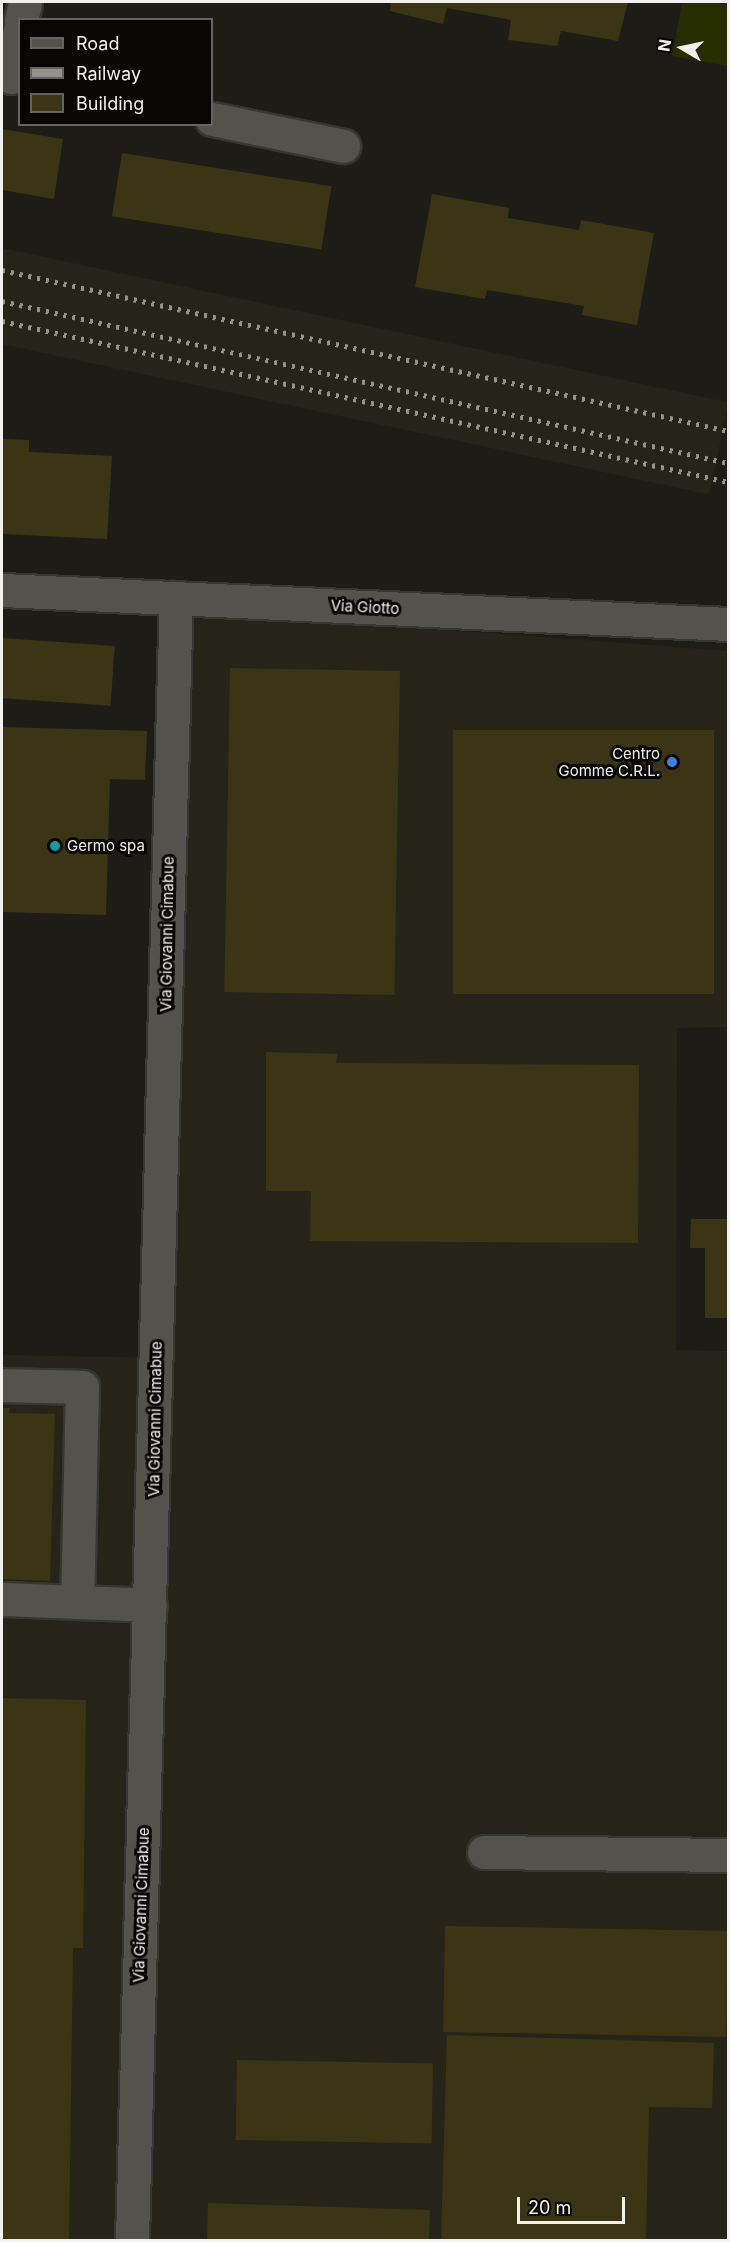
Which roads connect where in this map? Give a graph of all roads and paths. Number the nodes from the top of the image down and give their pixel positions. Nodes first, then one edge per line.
1 (25, 2) edge
2 (21, 18) edge
3 (18, 39) edge
4 (10, 77) edge
5 (213, 119) edge
6 (343, 146) dead end
7 (2, 590) edge
8 (176, 598) junction
9 (729, 624) edge
10 (2, 1385) edge
11 (2, 1599) edge
12 (77, 1601) junction
13 (150, 1605) junction
14 (484, 1852) dead end
15 (729, 1855) edge
16 (132, 2241) edge

1 - 2 street
3 - 4 street
5 - 6 street
7 - 8 street, Via Giotto
8 - 9 street, Via Giotto
8 - 13 street, Via Giovanni Cimabue
10 - 12 street
11 - 12 street
12 - 13 street
13 - 16 street, Via Giovanni Cimabue
14 - 15 street

